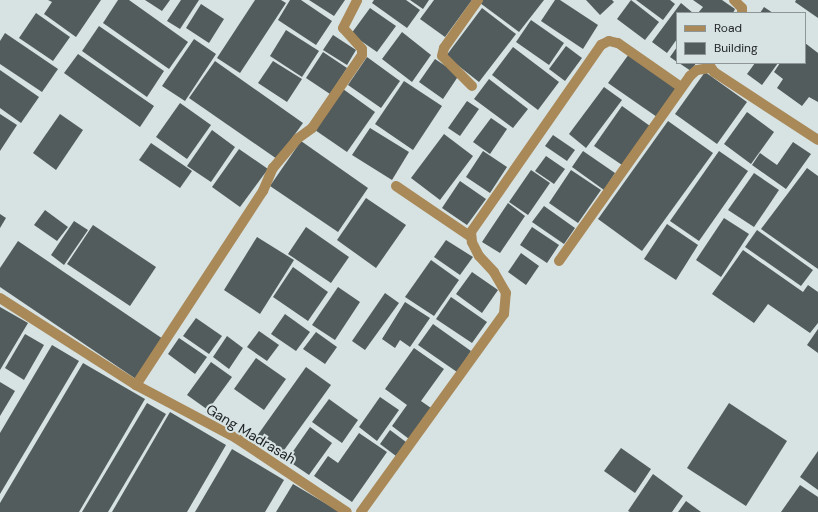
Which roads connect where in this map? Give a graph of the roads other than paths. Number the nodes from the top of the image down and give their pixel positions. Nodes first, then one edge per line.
1 (358, 0) edge
2 (478, 0) edge
3 (734, 0) edge
4 (742, 12) edge
5 (709, 66) edge
6 (472, 86) dead end
7 (681, 87) junction
8 (818, 140) edge
9 (396, 186) dead end
10 (471, 236) junction
11 (559, 261) dead end
12 (0, 298) edge
13 (136, 385) junction
14 (347, 512) edge
15 (361, 512) edge

1 - 13 street
2 - 6 street
3 - 4 street
5 - 7 street
5 - 8 street
7 - 10 street
7 - 11 street
9 - 10 street
10 - 15 street
12 - 13 street, Gang Madrasah
13 - 14 street, Gang Madrasah

